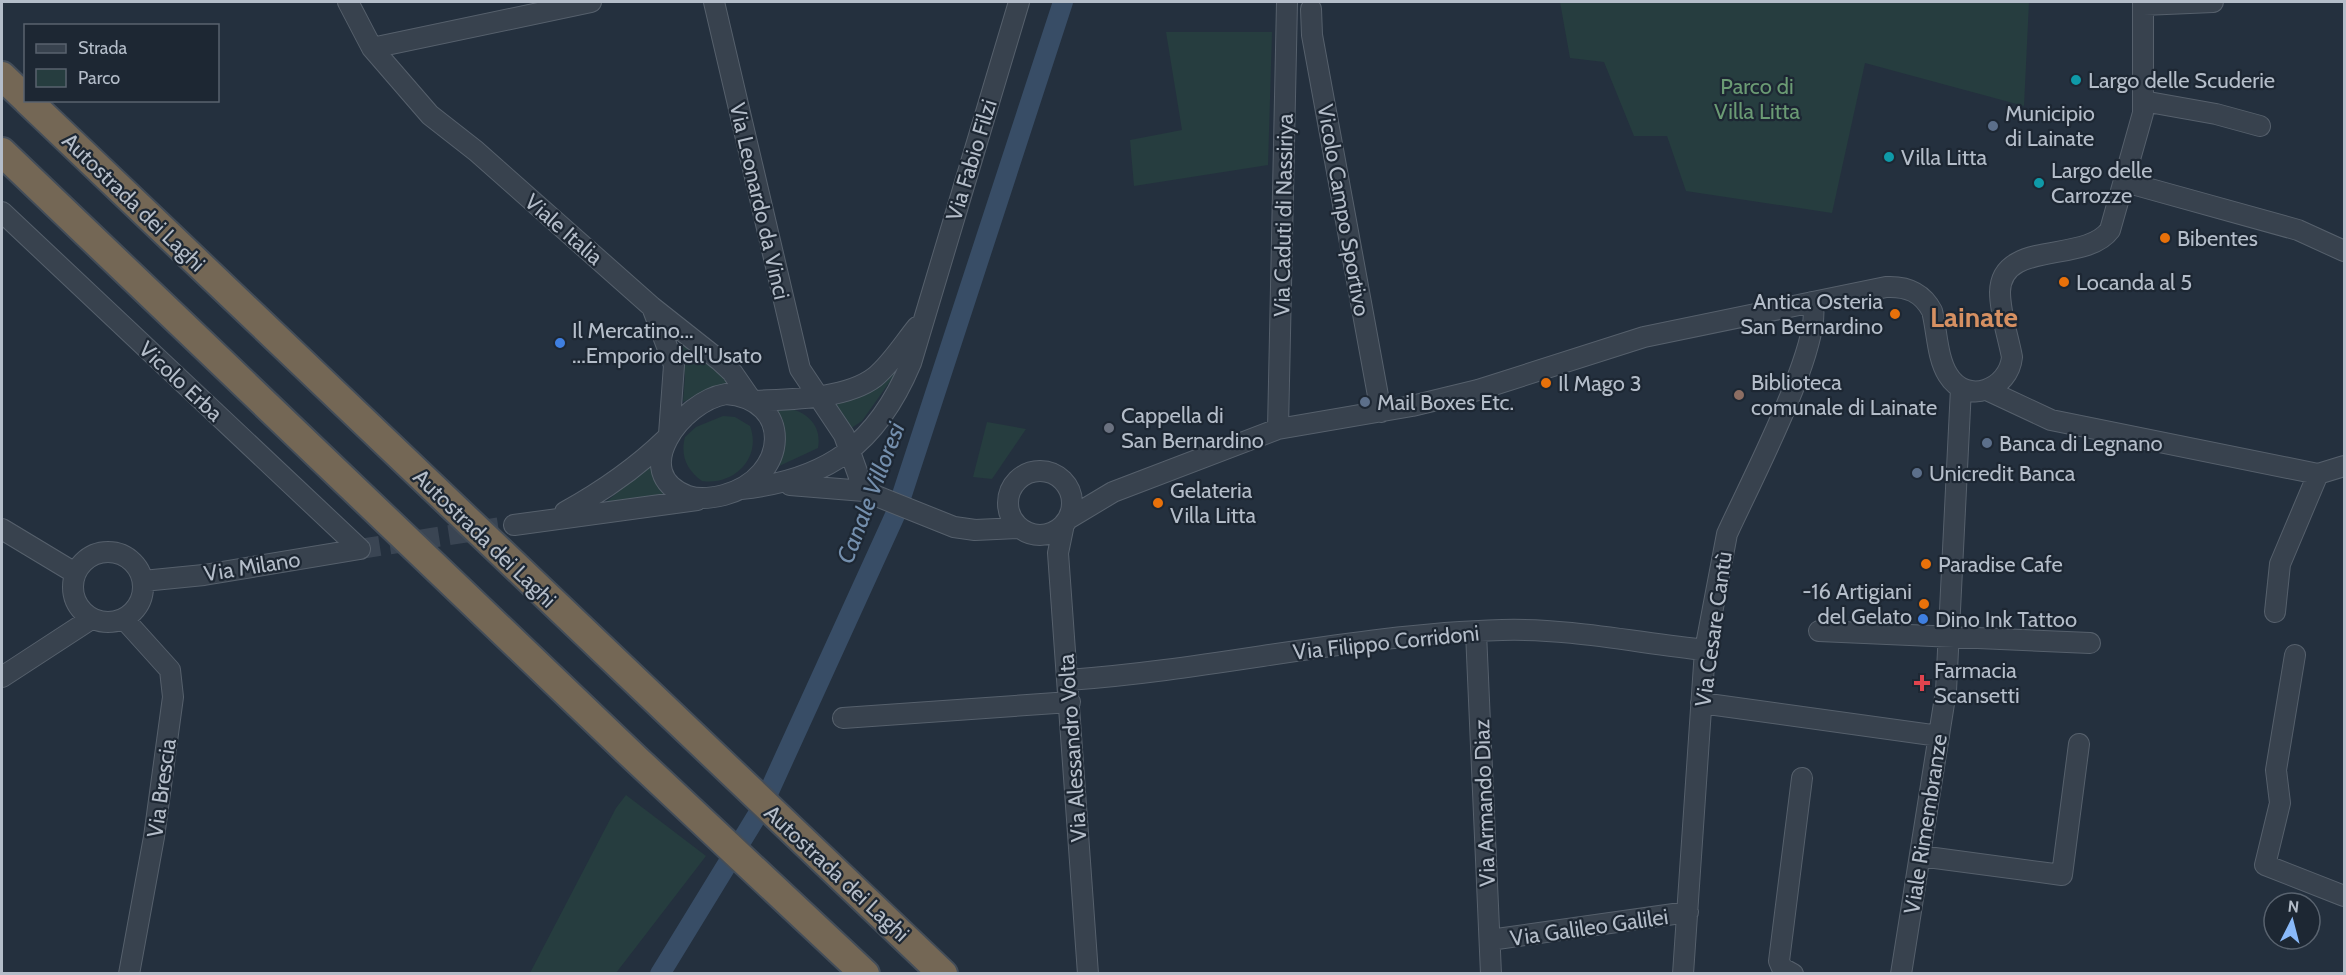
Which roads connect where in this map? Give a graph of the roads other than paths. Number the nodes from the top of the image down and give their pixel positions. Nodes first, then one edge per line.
1 (591, 2) edge
2 (714, 2) edge
3 (1019, 2) edge
4 (1287, 2) edge
5 (2213, 2) edge
6 (2143, 3) edge
7 (350, 4) edge
8 (1311, 9) dead end
9 (372, 48) junction
10 (2, 76) edge
11 (24, 98) edge
12 (2143, 101) junction
13 (28, 102) edge
14 (2259, 126) dead end
15 (2, 152) edge
16 (2125, 182) junction
17 (2, 212) edge
18 (2344, 251) edge
19 (1812, 302) junction
20 (652, 307) junction
21 (923, 319) junction
22 (1975, 390) junction
23 (816, 396) junction
24 (752, 401) junction
25 (1381, 412) junction
26 (1278, 429) junction
27 (668, 436) junction
28 (849, 450) junction
29 (2342, 461) edge
30 (2318, 474) junction
31 (1066, 484) junction
32 (778, 485) junction
33 (741, 489) junction
34 (864, 490) junction
35 (1113, 492) junction
36 (702, 499) junction
37 (1007, 503) junction
38 (552, 518) junction
39 (1066, 521) junction
40 (514, 525) tunnel mouth
41 (1019, 528) junction
42 (2, 529) edge
43 (966, 529) junction
44 (360, 549) joint
45 (75, 573) junction
46 (143, 581) junction
47 (2275, 612) dead end
48 (91, 619) junction
49 (124, 619) junction
50 (1819, 631) dead end
51 (1476, 632) junction
52 (1949, 637) junction
53 (2090, 644) dead end
54 (1705, 650) junction
55 (2295, 655) dead end
56 (2, 677) edge
57 (1068, 680) junction
58 (1070, 702) junction
59 (1701, 703) junction
60 (843, 718) dead end
61 (1939, 736) junction
62 (2079, 744) dead end
63 (1802, 778) dead end
64 (1920, 856) junction
65 (2344, 896) edge
66 (1688, 912) junction
67 (1490, 940) junction
68 (129, 974) edge
69 (865, 974) edge
70 (943, 974) edge
71 (1088, 974) edge
72 (1491, 974) edge
73 (1683, 974) edge
74 (1793, 974) edge
75 (1901, 974) edge

1 - 9 street
2 - 23 street, Via Leonardo da Vinci
3 - 21 street, Via Fabio Filzi
4 - 26 street, Via Caduti di Nassiriya
5 - 6 street
6 - 12 street
7 - 9 street, Viale Italia
8 - 25 street, Vicolo Campo Sportivo
9 - 20 street, Viale Italia
10 - 11 highway, Autostrada dei Laghi
12 - 14 street
12 - 16 street
13 - 70 highway, Autostrada dei Laghi
15 - 69 highway
16 - 18 street
16 - 22 street
17 - 44 street, Vicolo Erba
19 - 22 street
19 - 25 street
19 - 54 street, Via Cesare Cantù
20 - 24 street, Viale Italia
20 - 27 street, Viale Italia
21 - 23 street, Via Fabio Filzi
21 - 28 street, Via Fabio Filzi
22 - 30 street
22 - 52 street, Viale Rimembranze
23 - 24 street, Via Fabio Filzi
23 - 28 street, Via Leonardo da Vinci
24 - 27 street
24 - 33 street
25 - 26 street
26 - 35 street
27 - 36 street
27 - 38 street
28 - 32 street, Via Fabio Filzi
28 - 34 street, Via Leonardo da Vinci
29 - 30 street
30 - 47 street
31 - 35 street
31 - 37 street
31 - 39 street
32 - 33 street, Via Fabio Filzi
32 - 34 street
33 - 36 street
34 - 43 street
35 - 39 street
36 - 38 street
37 - 41 street
37 - 43 street
38 - 40 street
39 - 41 street
39 - 57 street, Via Alessandro Volta
41 - 43 street
42 - 45 street
44 - 46 street, Via Milano
45 - 46 street
45 - 48 street
46 - 49 street
48 - 49 street
48 - 56 street
49 - 68 street, Via Brescia
50 - 52 street
51 - 54 street, Via Filippo Corridoni
51 - 57 street, Via Filippo Corridoni
51 - 67 street, Via Armando Diaz
52 - 53 street
52 - 61 street, Viale Rimembranze
54 - 59 street, Via Cesare Cantù
55 - 65 street
57 - 58 street, Via Alessandro Volta
58 - 60 street
58 - 71 street, Via Alessandro Volta
59 - 61 street
59 - 66 street, Via Cesare Cantù
61 - 64 street, Viale Rimembranze
62 - 64 street
63 - 74 street
64 - 75 street, Viale Rimembranze
66 - 67 street, Via Galileo Galilei
66 - 73 street, Via Cesare Cantù
67 - 72 street, Via Armando Diaz

